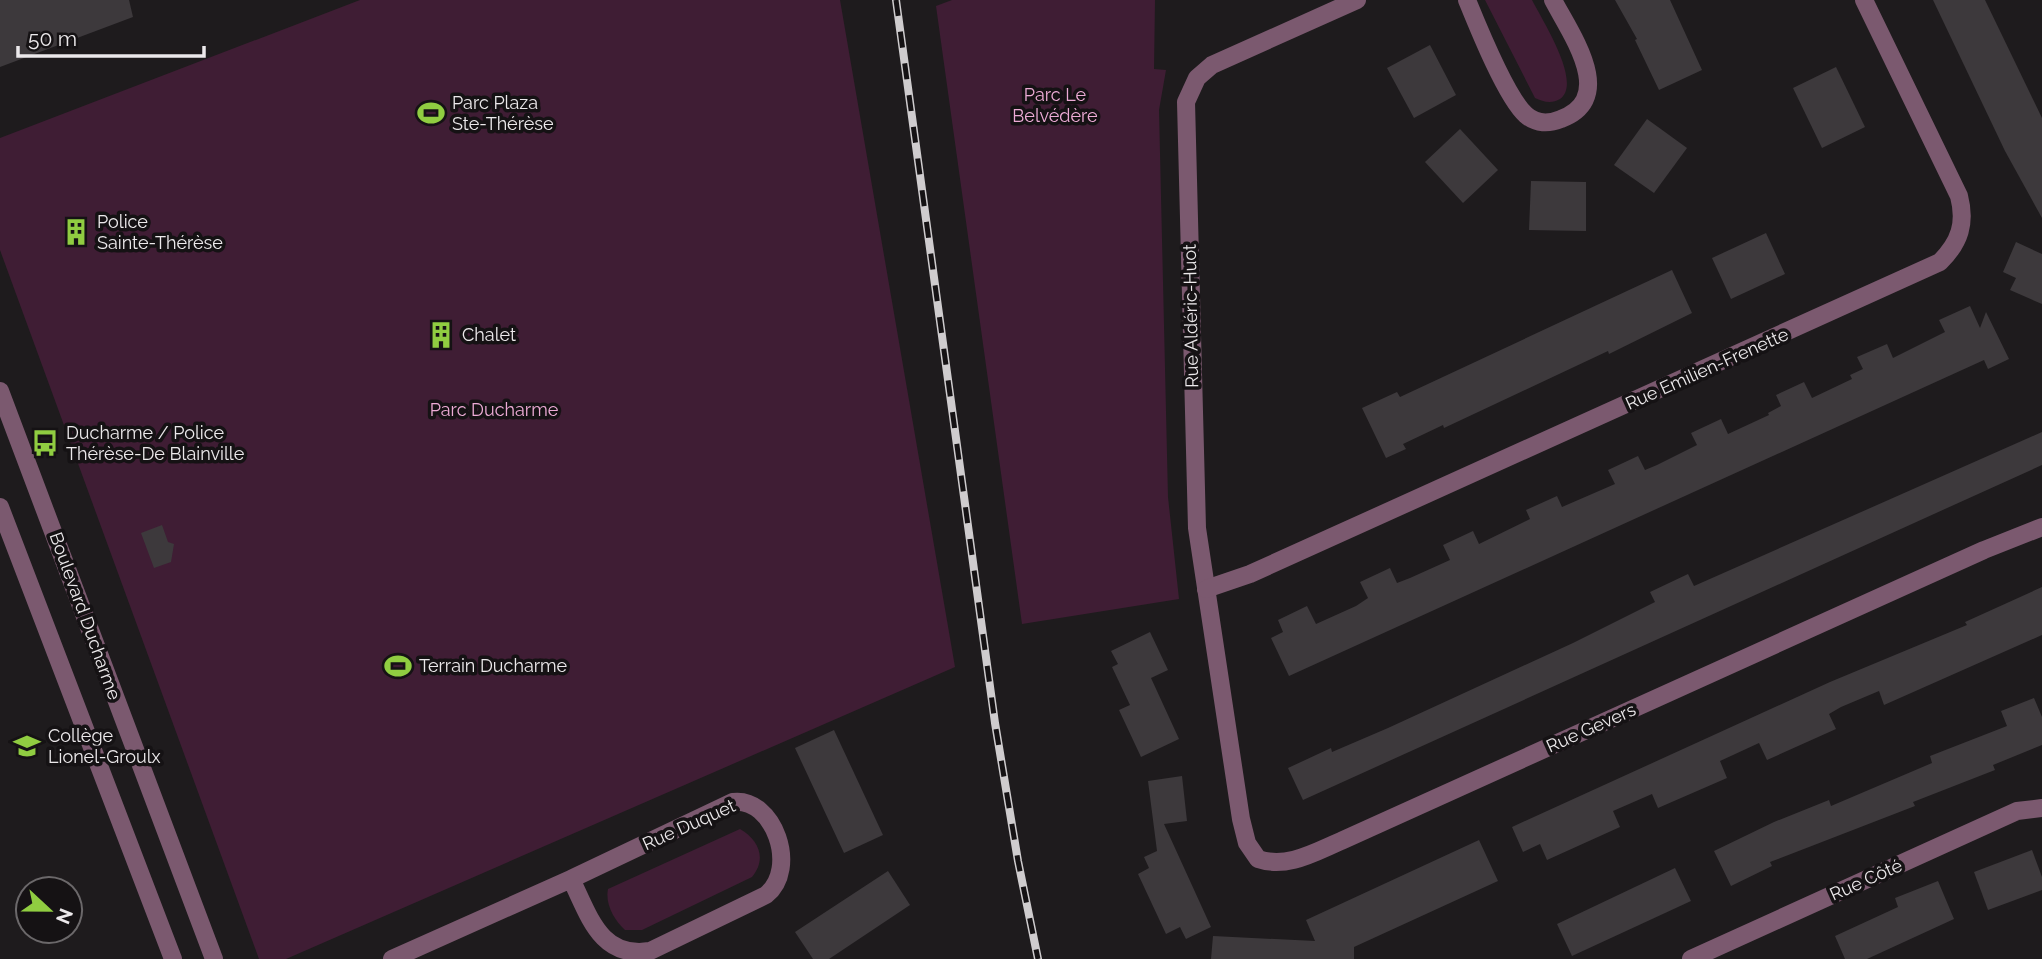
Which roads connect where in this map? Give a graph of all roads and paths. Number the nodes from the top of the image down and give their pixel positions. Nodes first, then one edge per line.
1 (1357, 0) edge
2 (1466, 0) edge
3 (1553, 0) edge
4 (1864, 0) edge
5 (0, 391) edge
6 (0, 507) edge
7 (2042, 527) edge
8 (1206, 589) junction
9 (1229, 732) joint
10 (2042, 808) edge
11 (571, 879) junction
12 (173, 959) edge
13 (214, 959) edge
14 (392, 959) edge
15 (1691, 959) edge

1 - 8 street, Rue Aldéric-Huot
2 - 3 street
4 - 8 street, Rue Emilien-Frenette
5 - 13 street, Boulevard Ducharme
6 - 12 street
7 - 9 street, Rue Gevers
8 - 9 street, Rue Aldéric-Huot
10 - 15 street, Rue Côté
11 - 11 street, Rue Duquet
11 - 14 street, Rue Duquet

